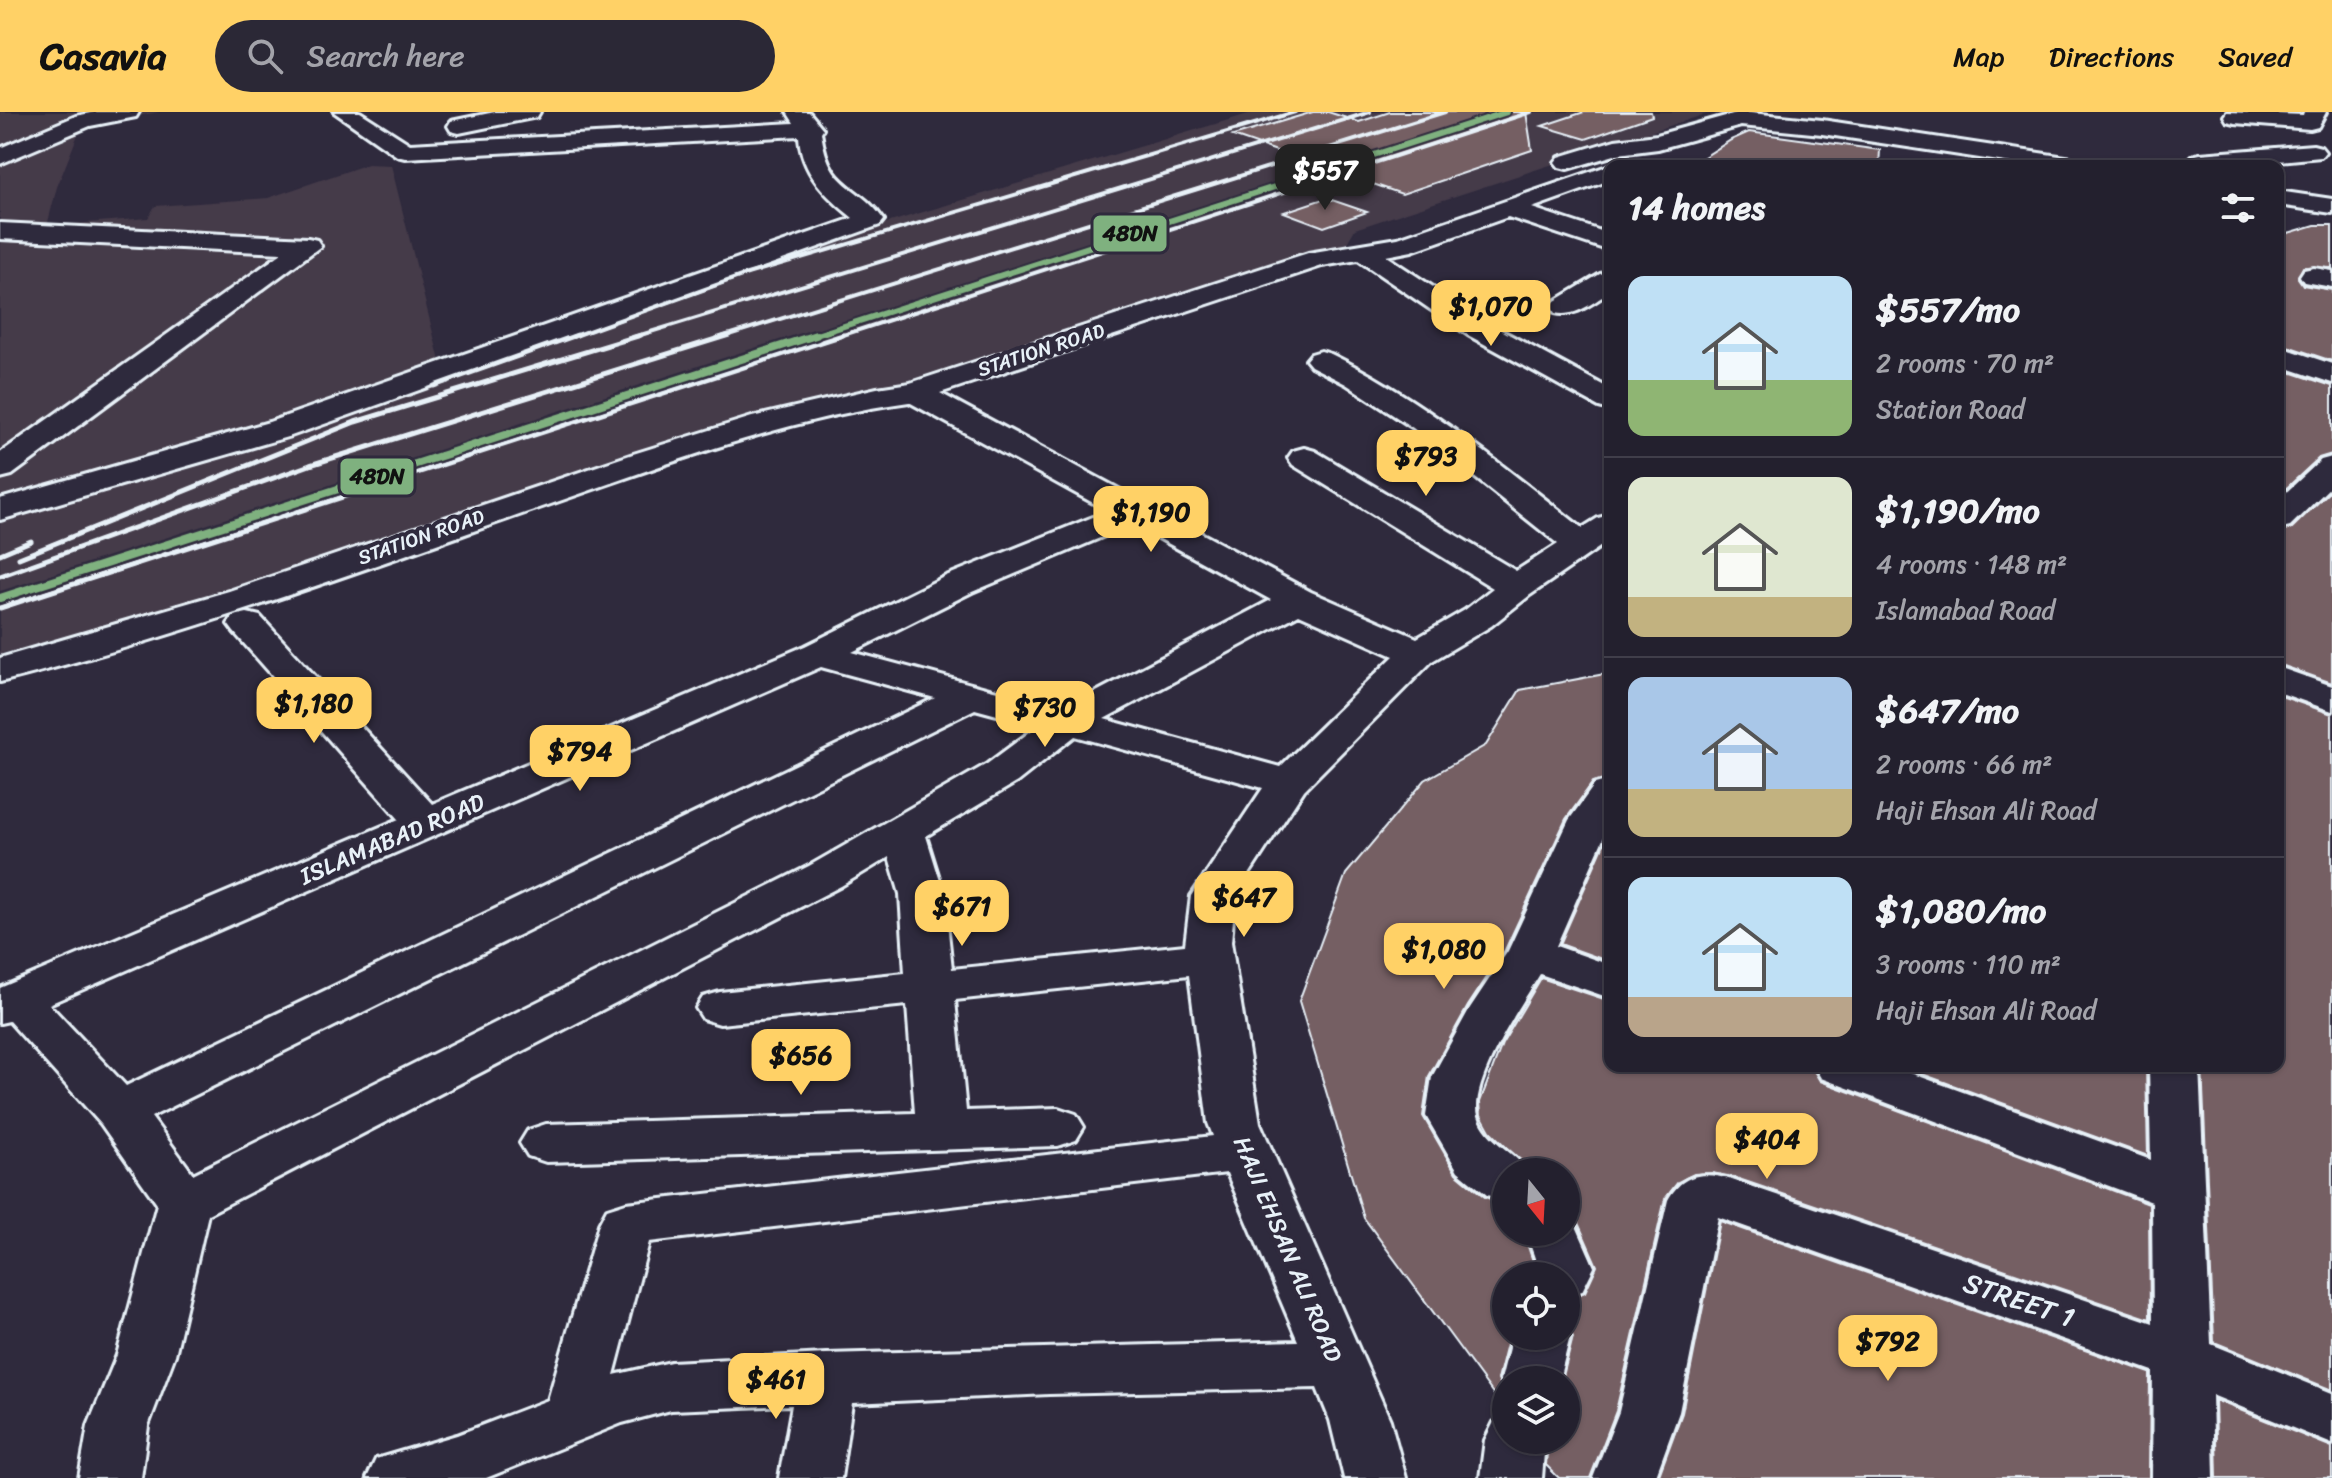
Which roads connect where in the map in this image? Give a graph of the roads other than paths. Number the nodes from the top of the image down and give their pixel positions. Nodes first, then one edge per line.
1 (128, 112) edge
2 (529, 112) edge
3 (694, 112) edge
4 (2315, 112) edge
5 (382, 115) dead end
6 (351, 116) edge
7 (2235, 116) dead end
8 (1741, 119) edge
9 (2287, 120) junction
10 (805, 121) edge
11 (714, 132) junction
12 (388, 140) junction
13 (0, 157) edge
14 (2326, 159) edge
15 (1644, 160) edge
16 (2007, 160) edge
17 (2263, 160) edge
18 (2284, 170) edge
19 (1604, 174) edge
20 (1524, 178) dead end
21 (2332, 186) edge
22 (2284, 191) edge
23 (2284, 199) edge
24 (2284, 205) edge
25 (1507, 208) junction
26 (2332, 209) edge
27 (2, 233) edge
28 (1388, 236) junction
29 (1604, 241) edge
30 (1360, 250) junction
31 (1604, 284) edge
32 (1565, 307) dead end
33 (2284, 357) edge
34 (1321, 360) dead end
35 (2332, 374) edge
36 (1604, 380) edge
37 (914, 392) junction
38 (1604, 398) edge
39 (1304, 458) dead end
40 (2332, 467) edge
41 (0, 468) edge
42 (0, 510) edge
43 (1134, 512) junction
44 (2284, 513) edge
45 (1596, 535) edge
46 (1517, 587) junction
47 (1298, 600) junction
48 (247, 624) dead end
49 (1419, 653) junction
50 (818, 654) junction
51 (0, 670) edge
52 (2284, 681) edge
53 (970, 696) junction
54 (2332, 699) edge
55 (1069, 722) junction
56 (1288, 782) junction
57 (1603, 814) edge
58 (427, 824) junction
59 (903, 832) junction
60 (1530, 953) junction
61 (1210, 958) junction
62 (1604, 980) edge
63 (930, 987) junction
64 (9, 1004) edge
65 (720, 1008) dead end
66 (1855, 1072) edge
67 (2174, 1072) edge
68 (119, 1111) junction
69 (1058, 1127) dead end
70 (942, 1131) junction
71 (546, 1143) dead end
72 (1244, 1152) junction
73 (1492, 1169) edge
74 (2179, 1191) junction
75 (184, 1202) junction
76 (2182, 1357) junction
77 (1337, 1364) junction
78 (826, 1378) junction
79 (574, 1415) junction
80 (2332, 1419) edge
81 (1514, 1454) edge
82 (463, 1469) edge
83 (110, 1478) edge
84 (398, 1478) edge
85 (810, 1478) edge
86 (1375, 1478) edge
87 (1511, 1478) edge
88 (1624, 1478) edge
89 (2183, 1478) edge

1 - 13 street
2 - 12 street
3 - 11 street
4 - 9 street
5 - 6 street
6 - 12 street
7 - 9 street
8 - 15 street
8 - 16 street
8 - 20 street
9 - 14 street
10 - 11 street
10 - 42 street
11 - 12 street
14 - 17 street
14 - 18 street
19 - 25 street
21 - 22 street
23 - 26 street
24 - 26 street
25 - 28 street
25 - 29 street
27 - 41 street
28 - 30 street, STATION ROAD
28 - 36 street
30 - 37 street, STATION ROAD
30 - 38 street
31 - 32 street
33 - 35 street
34 - 45 street
37 - 43 street
37 - 51 street, STATION ROAD
39 - 46 street
40 - 44 street
43 - 47 street
43 - 50 street, ISLAMABAD ROAD
45 - 46 street, HAJI EHSAN ALI ROAD
46 - 49 street, HAJI EHSAN ALI ROAD
47 - 49 street
47 - 55 street
48 - 58 street
49 - 56 street, HAJI EHSAN ALI ROAD
50 - 53 street
50 - 58 street, ISLAMABAD ROAD
52 - 54 street
53 - 55 street
53 - 68 street
55 - 56 street
55 - 59 street
56 - 61 street, HAJI EHSAN ALI ROAD
57 - 60 street
58 - 64 street, ISLAMABAD ROAD
59 - 63 street
59 - 75 street
60 - 62 street
60 - 73 street
61 - 63 street
61 - 72 street, HAJI EHSAN ALI ROAD
63 - 65 street
63 - 70 street
64 - 68 street
66 - 74 street
67 - 74 street
68 - 75 street
69 - 70 street
70 - 71 street
72 - 77 street, HAJI EHSAN ALI ROAD
72 - 79 street
74 - 76 street
75 - 83 street
76 - 80 street, STREET 1
76 - 88 street, STREET 1
76 - 89 street
77 - 78 street
77 - 86 street, HAJI EHSAN ALI ROAD
78 - 79 street
78 - 85 street
79 - 82 street
81 - 87 street
82 - 84 street

